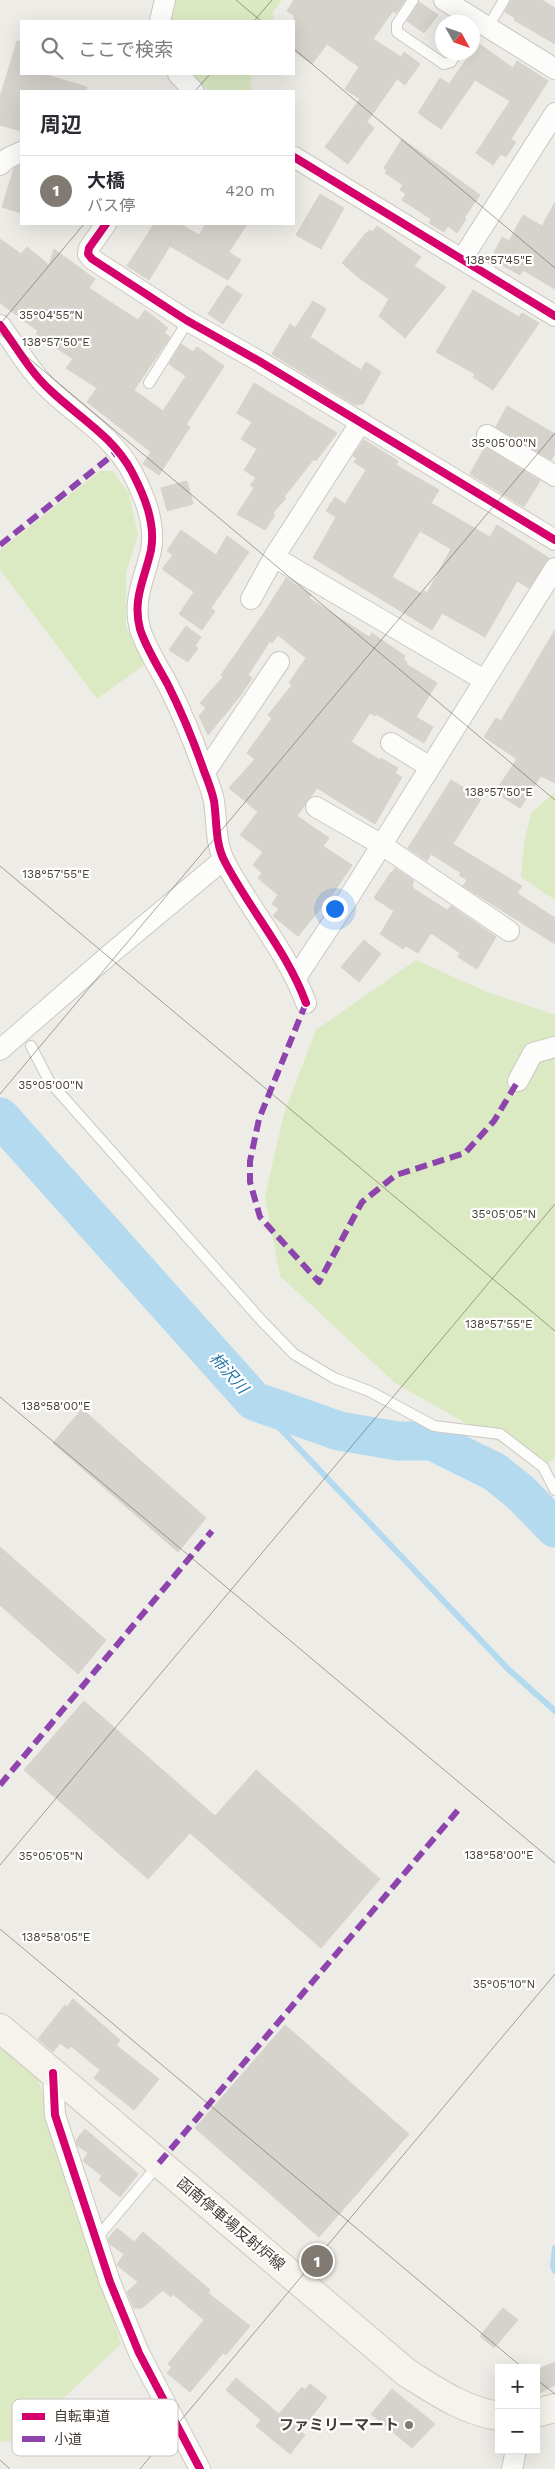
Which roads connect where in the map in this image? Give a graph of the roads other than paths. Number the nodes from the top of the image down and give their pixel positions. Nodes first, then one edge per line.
1 (165, 0) edge
2 (413, 0) edge
3 (444, 0) edge
4 (504, 0) edge
5 (465, 15) edge
6 (160, 20) edge
7 (480, 26) edge
8 (435, 58) edge
9 (438, 60) edge
10 (452, 60) edge
11 (555, 69) edge
12 (179, 75) edge
13 (193, 90) edge
14 (555, 113) edge
15 (20, 152) edge
16 (295, 158) edge
17 (0, 165) edge
18 (105, 225) edge
19 (462, 259) junction
20 (555, 316) edge
21 (188, 321) junction
22 (0, 325) edge
23 (149, 383) dead end
24 (360, 422) junction
25 (487, 435) dead end
26 (555, 476) edge
27 (555, 540) edge
28 (274, 557) junction
29 (555, 568) edge
30 (250, 599) dead end
31 (280, 662) dead end
32 (484, 680) junction
33 (391, 743) dead end
34 (430, 767) junction
35 (205, 772) junction
36 (316, 807) dead end
37 (382, 845) junction
38 (223, 860) junction
39 (509, 931) dead end
40 (297, 976) junction
41 (306, 1003) dead end
42 (28, 1037) junction
43 (552, 1044) edge
44 (0, 1050) edge
45 (518, 1081) dead end
46 (555, 1490) edge
47 (0, 2028) edge
48 (53, 2073) junction
49 (159, 2163) junction
50 (96, 2240) junction
51 (164, 2399) edge
52 (555, 2408) edge
53 (540, 2412) edge
54 (495, 2415) edge
55 (178, 2426) edge
56 (515, 2454) edge
57 (200, 2469) edge
58 (512, 2469) edge

1 - 6 street
2 - 8 lane
3 - 5 street
4 - 7 lane
7 - 11 street
9 - 10 lane
12 - 13 street
14 - 19 street
15 - 17 street
16 - 19 street
18 - 21 street
19 - 20 street
21 - 23 lane
21 - 24 street
22 - 35 street
24 - 27 street
24 - 28 street
25 - 26 street
28 - 30 street
28 - 32 street
29 - 32 street
31 - 35 street
32 - 34 street
33 - 34 street
34 - 37 street
35 - 38 street
36 - 37 street
37 - 39 street
37 - 40 street
38 - 40 street
38 - 42 street
40 - 41 street
42 - 44 street
42 - 46 lane
43 - 45 street
47 - 48 main road, 函南停車場反射炉線
48 - 49 main road, 函南停車場反射炉線
48 - 50 street
49 - 50 lane
49 - 54 main road, 函南停車場反射炉線
50 - 51 street
52 - 53 main road
55 - 57 street
56 - 58 street

